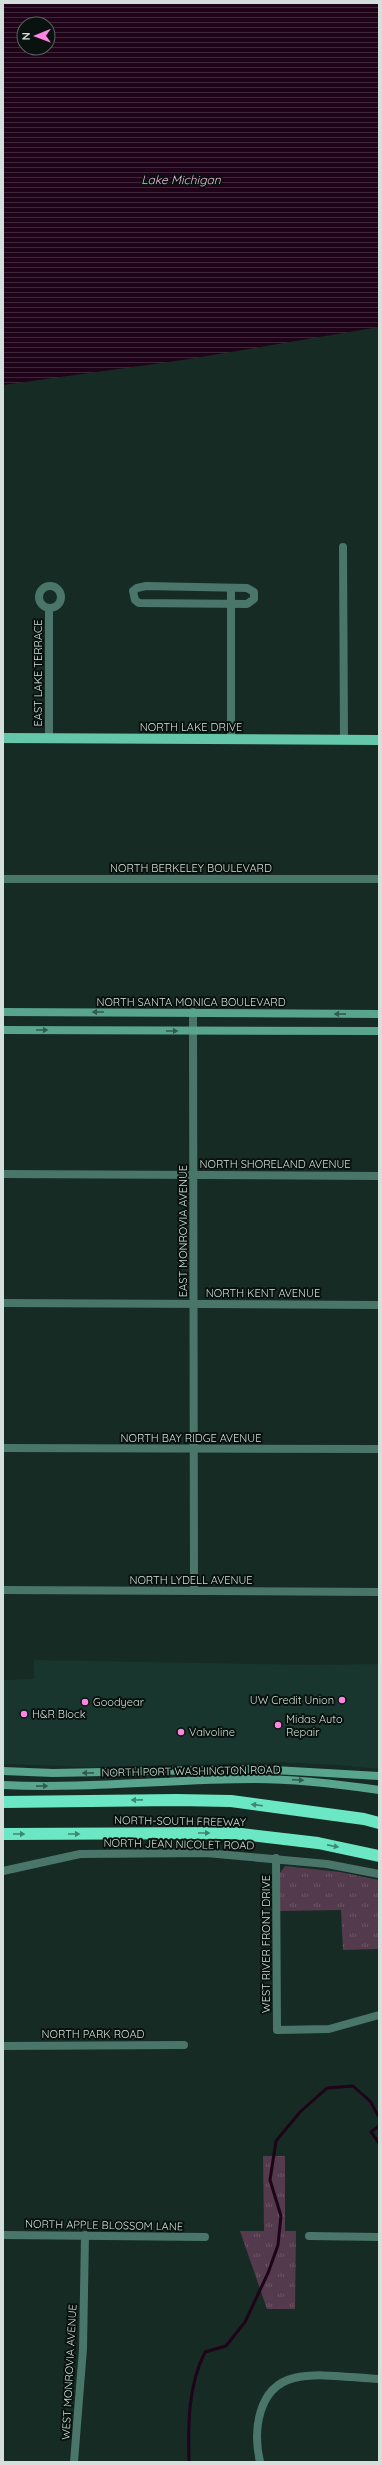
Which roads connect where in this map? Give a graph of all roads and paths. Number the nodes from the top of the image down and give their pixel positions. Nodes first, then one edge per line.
1 (343, 547) dead end
2 (232, 588) junction
3 (232, 604) junction
4 (48, 608) dead end
5 (3, 738) edge
6 (49, 738) junction
7 (231, 739) junction
8 (344, 740) junction
9 (379, 740) edge
10 (3, 879) edge
11 (379, 879) edge
12 (3, 1012) edge
13 (193, 1012) junction
14 (379, 1014) edge
15 (3, 1030) edge
16 (193, 1031) junction
17 (379, 1031) edge
18 (3, 1174) edge
19 (194, 1174) junction
20 (379, 1176) edge
21 (3, 1303) edge
22 (194, 1304) junction
23 (379, 1305) edge
24 (3, 1448) edge
25 (194, 1449) junction
26 (379, 1449) edge
27 (3, 1590) edge
28 (194, 1591) junction
29 (379, 1592) edge
30 (3, 1771) edge
31 (379, 1776) edge
32 (3, 1785) edge
33 (379, 1790) edge
34 (3, 1802) edge
35 (379, 1823) edge
36 (3, 1834) edge
37 (379, 1856) edge
38 (276, 1858) junction
39 (3, 1871) edge
40 (379, 1874) edge
41 (379, 2015) edge
42 (184, 2045) dead end
43 (3, 2046) edge
44 (3, 2235) edge
45 (85, 2235) junction
46 (309, 2236) dead end
47 (205, 2237) dead end
48 (379, 2237) edge
49 (379, 2379) edge
50 (74, 2462) edge
51 (260, 2462) edge

1 - 8 street
2 - 3 street
2 - 3 street
2 - 3 street
3 - 7 street
4 - 6 street, EAST LAKE TERRACE
5 - 6 main road, NORTH LAKE DRIVE
6 - 7 main road, NORTH LAKE DRIVE
7 - 8 main road, NORTH LAKE DRIVE
8 - 9 main road, NORTH LAKE DRIVE
10 - 11 street, NORTH BERKELEY BOULEVARD
13 -> 12 street, NORTH SANTA MONICA BOULEVARD
14 -> 13 street, NORTH SANTA MONICA BOULEVARD
13 - 16 street, EAST MONROVIA AVENUE
15 -> 16 street
16 - 17 street
16 - 19 street, EAST MONROVIA AVENUE
18 - 19 street, NORTH SHORELAND AVENUE
19 - 20 street, NORTH SHORELAND AVENUE
19 - 22 street, EAST MONROVIA AVENUE
21 - 22 street, NORTH KENT AVENUE
22 - 23 street, NORTH KENT AVENUE
22 - 25 street, EAST MONROVIA AVENUE
24 - 25 street, NORTH BAY RIDGE AVENUE
25 - 26 street, NORTH BAY RIDGE AVENUE
25 - 28 street
27 - 28 street, NORTH LYDELL AVENUE
28 - 29 street, NORTH LYDELL AVENUE
31 -> 30 street, NORTH PORT WASHINGTON ROAD
32 -> 33 street, NORTH PORT WASHINGTON ROAD
35 -> 34 highway, NORTH-SOUTH FREEWAY
36 -> 37 highway, NORTH-SOUTH FREEWAY
38 - 39 street, NORTH JEAN NICOLET ROAD
38 - 40 street, NORTH JEAN NICOLET ROAD
38 - 41 street, WEST RIVER FRONT DRIVE
42 - 43 street, NORTH PARK ROAD
44 - 45 street, NORTH APPLE BLOSSOM LANE
45 - 47 street, NORTH APPLE BLOSSOM LANE
45 - 50 street, WEST MONROVIA AVENUE
46 - 48 street
49 - 51 street

